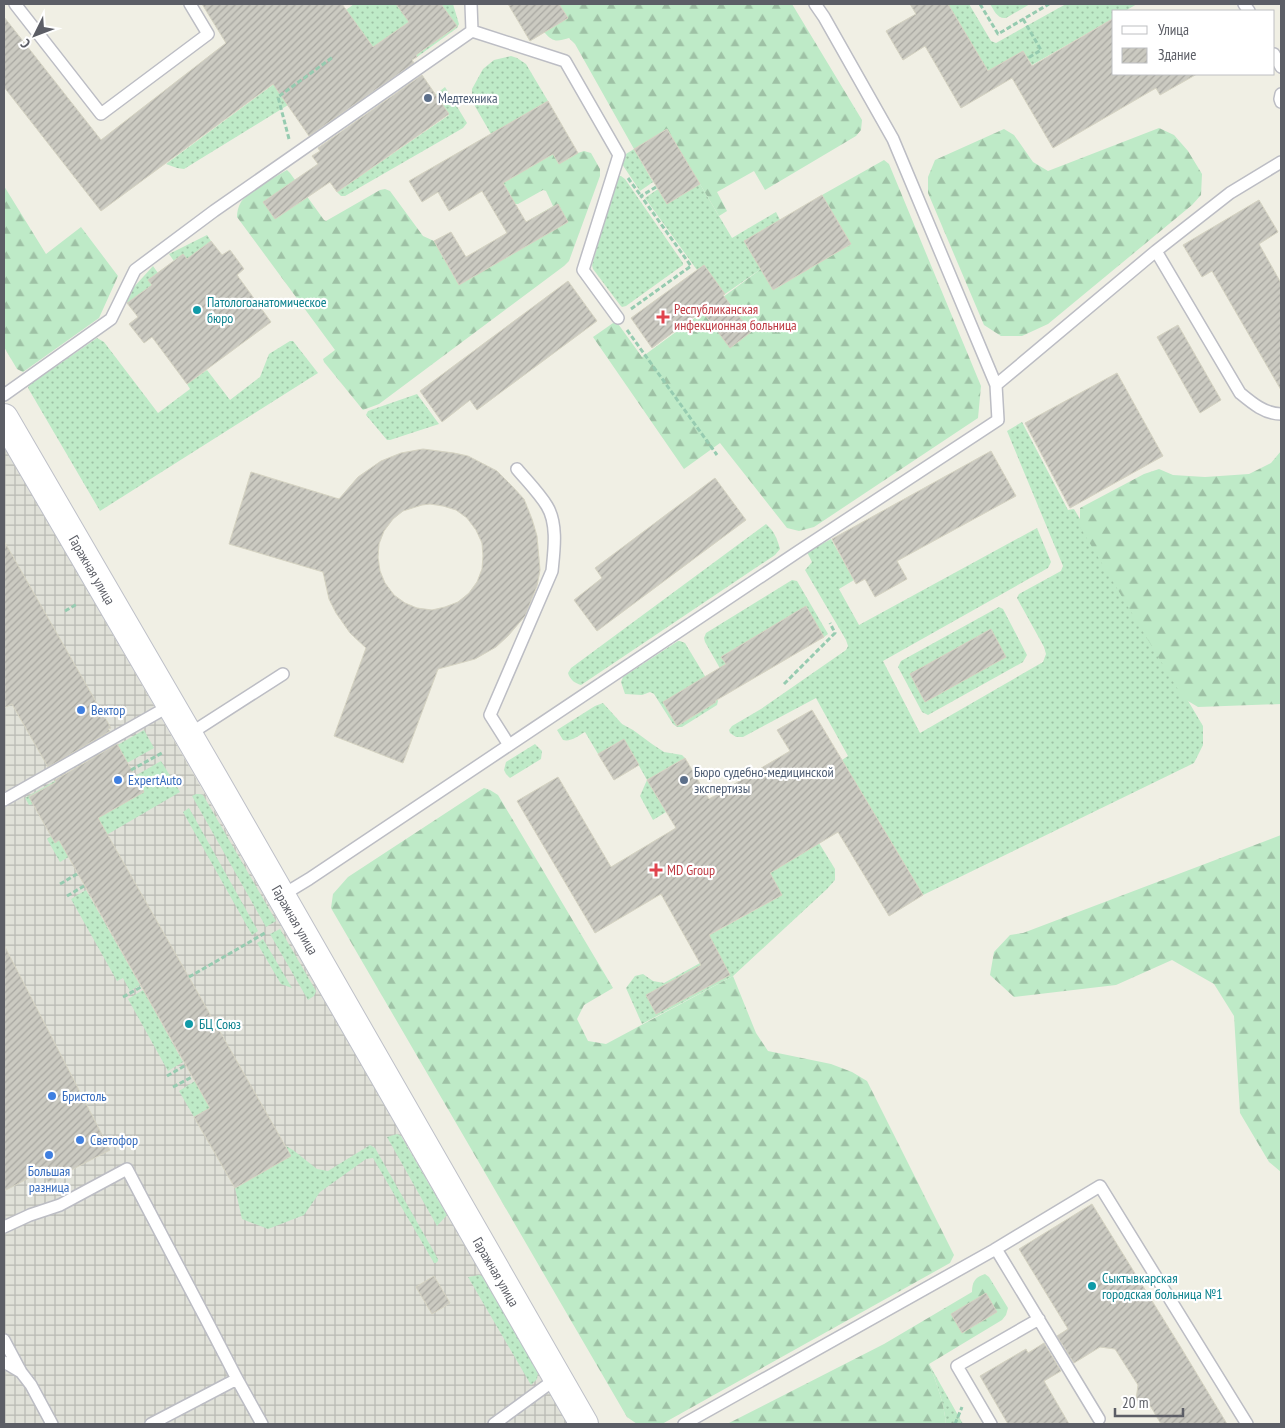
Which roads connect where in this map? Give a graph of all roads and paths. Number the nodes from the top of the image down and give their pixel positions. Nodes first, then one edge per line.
1 (15, 4) edge
2 (190, 4) edge
3 (471, 4) edge
4 (815, 4) edge
5 (980, 4) edge
6 (1050, 4) edge
7 (1044, 5) edge
8 (1023, 19) junction
9 (472, 31) junction
10 (1275, 56) edge
11 (333, 57) dead end
12 (1028, 58) dead end
13 (1281, 67) edge
14 (1281, 94) edge
15 (1281, 102) edge
16 (293, 156) junction
17 (1281, 162) edge
18 (656, 187) dead end
19 (1156, 252) junction
20 (618, 318) junction
21 (996, 385) junction
22 (4, 395) edge
23 (1281, 414) edge
24 (4, 418) edge
25 (717, 455) dead end
26 (517, 469) dead end
27 (77, 604) dead end
28 (65, 611) dead end
29 (830, 623) dead end
30 (283, 674) dead end
31 (784, 684) dead end
32 (171, 705) junction
33 (188, 735) junction
34 (509, 746) junction
35 (162, 753) dead end
36 (131, 770) dead end
37 (4, 800) edge
38 (77, 874) dead end
39 (60, 884) dead end
40 (84, 886) dead end
41 (67, 896) dead end
42 (281, 896) junction
43 (265, 933) dead end
44 (189, 977) dead end
45 (142, 987) dead end
46 (123, 997) dead end
47 (186, 1065) dead end
48 (167, 1076) dead end
49 (192, 1077) dead end
50 (173, 1087) dead end
51 (4, 1227) edge
52 (996, 1249) junction
53 (1039, 1319) junction
54 (4, 1340) edge
55 (4, 1362) edge
56 (21, 1372) junction
57 (557, 1378) junction
58 (237, 1379) junction
59 (1098, 1419) dead end
60 (52, 1424) edge
61 (151, 1424) edge
62 (262, 1424) edge
63 (494, 1424) edge
64 (584, 1424) edge
65 (684, 1424) edge
66 (991, 1424) edge
67 (1247, 1424) edge

1 - 2 lane
3 - 9 lane
4 - 21 lane
5 - 8 path
6 - 7 path
7 - 8 path
8 - 12 path
9 - 16 lane
9 - 20 lane
10 - 13 lane
11 - 16 path
14 - 15 lane
16 - 22 lane
17 - 19 lane
18 - 20 path
19 - 21 lane
19 - 23 lane
20 - 25 path
21 - 34 lane
24 - 32 street, Гаражная улица
26 - 34 lane
27 - 28 path
29 - 31 path
30 - 33 lane
32 - 33 street, Гаражная улица
32 - 37 lane
33 - 42 street, Гаражная улица
34 - 42 lane
35 - 36 path
38 - 39 path
40 - 41 path
42 - 57 street, Гаражная улица
43 - 44 path
45 - 46 path
47 - 48 path
49 - 50 path
51 - 58 lane
52 - 53 lane
52 - 65 lane
52 - 67 lane
53 - 59 lane
53 - 66 lane
54 - 56 lane
55 - 56 lane
56 - 60 lane
57 - 63 lane
57 - 64 street, Гаражная улица
58 - 61 lane
58 - 62 lane

